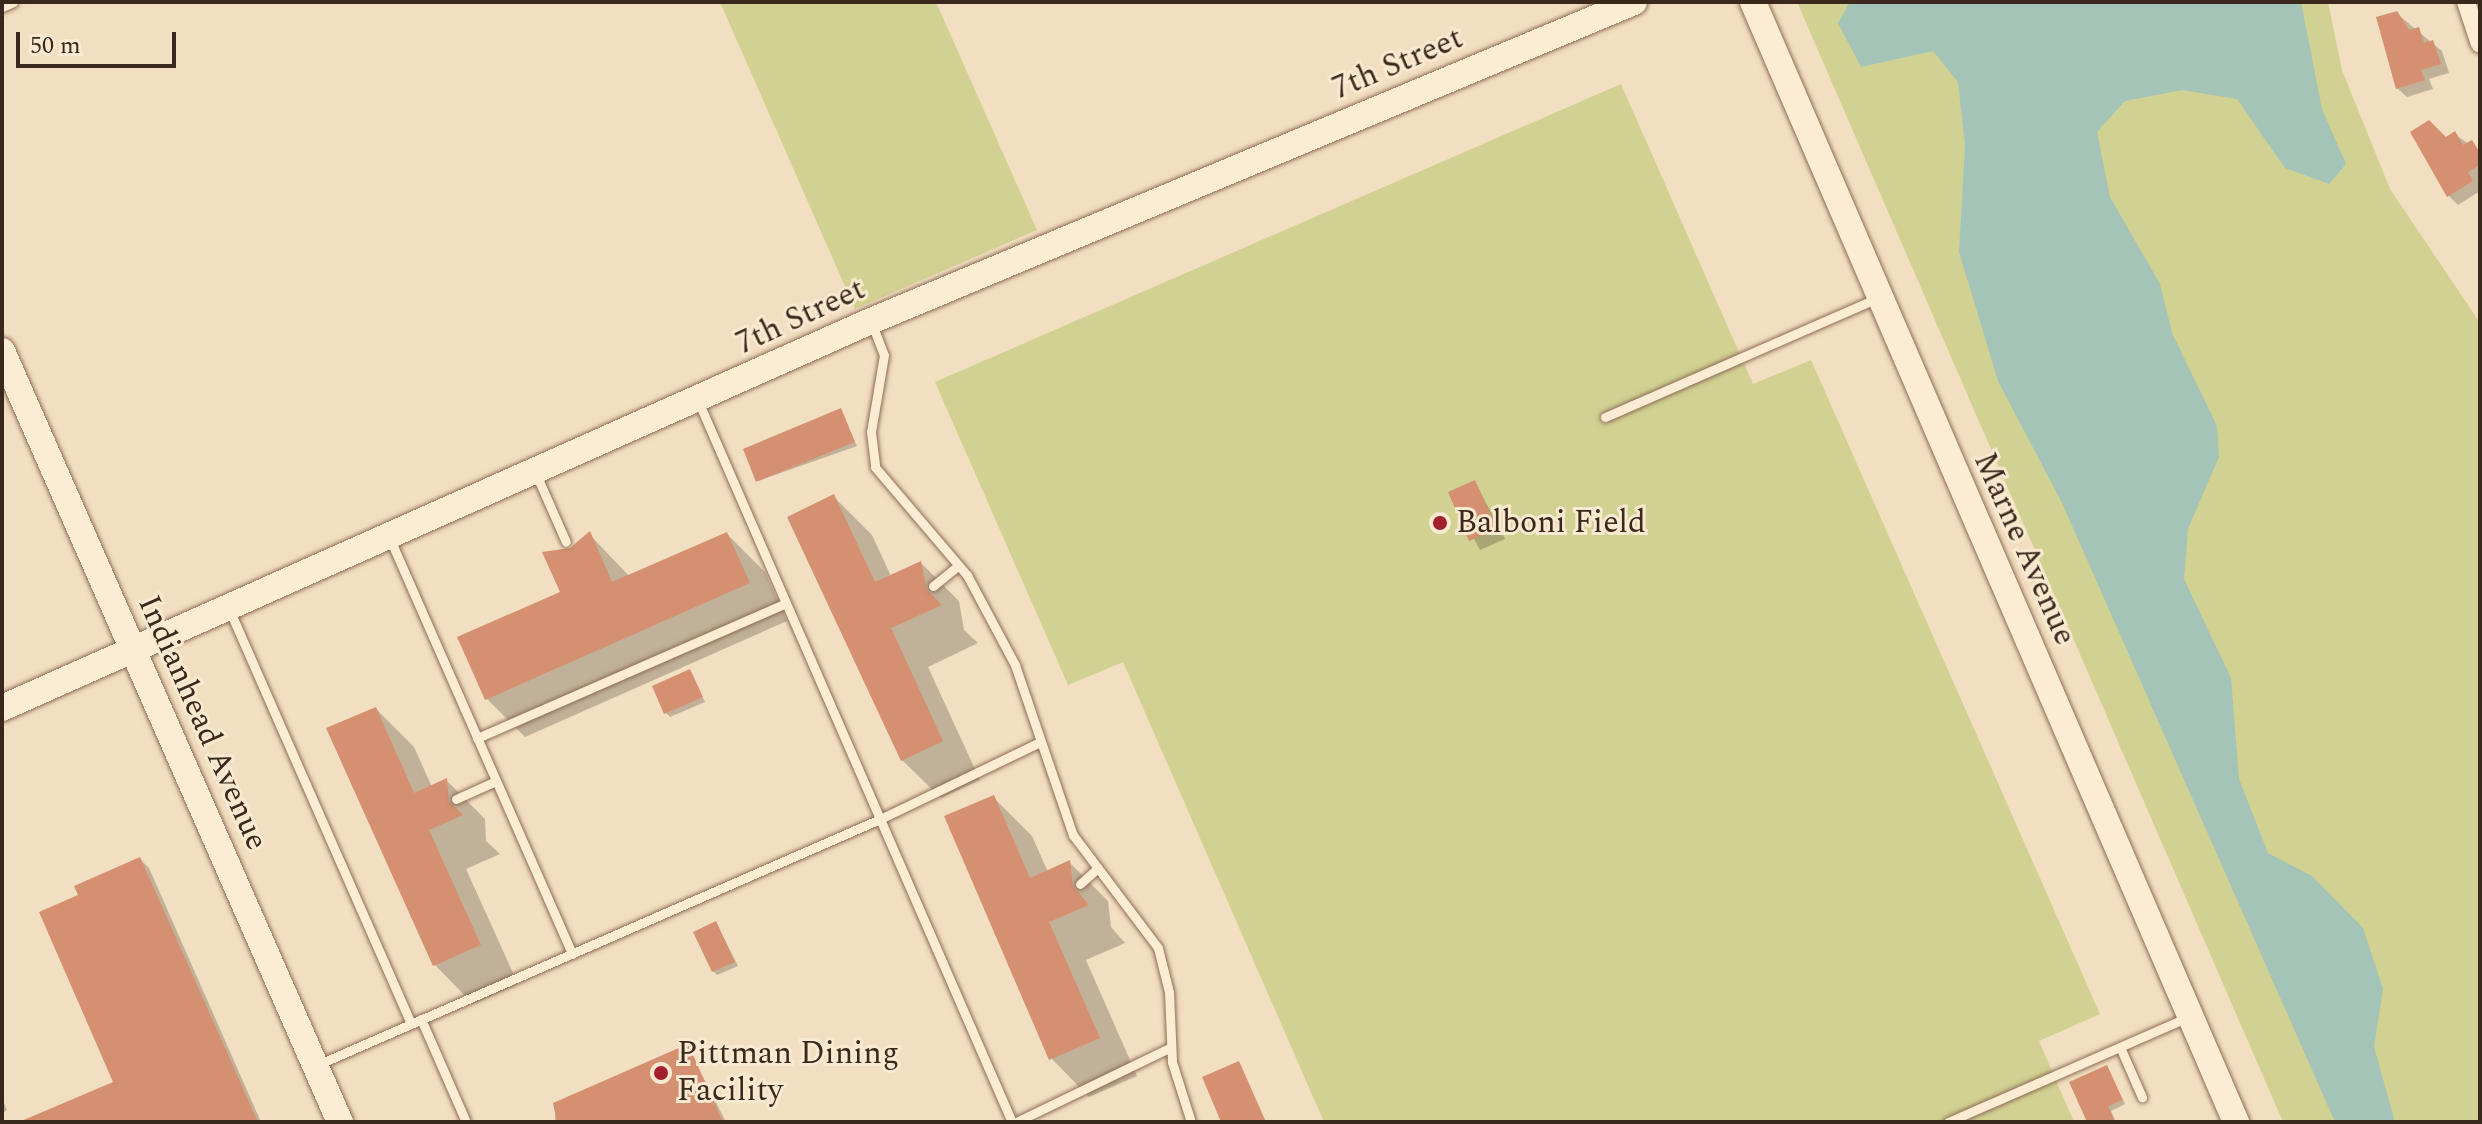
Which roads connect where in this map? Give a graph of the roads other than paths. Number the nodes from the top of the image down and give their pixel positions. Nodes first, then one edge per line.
1 (13, 2) edge
2 (1634, 2) edge
3 (1753, 2) edge
4 (2466, 2) edge
5 (2, 7) edge
6 (2480, 44) edge
7 (1877, 298) junction
8 (871, 321) junction
9 (2, 351) edge
10 (699, 403) junction
11 (1605, 417) dead end
12 (536, 474) junction
13 (389, 538) junction
14 (566, 542) dead end
15 (959, 565) junction
16 (933, 586) dead end
17 (786, 603) junction
18 (229, 609) junction
19 (133, 650) junction
20 (2, 708) edge
21 (477, 738) junction
22 (1040, 742) junction
23 (496, 781) junction
24 (456, 799) dead end
25 (880, 819) junction
26 (1098, 868) junction
27 (1080, 884) dead end
28 (572, 954) junction
29 (2190, 1016) junction
30 (421, 1019) junction
31 (411, 1024) junction
32 (1171, 1047) junction
33 (2120, 1047) junction
34 (315, 1066) junction
35 (2142, 1097) dead end
36 (340, 1122) edge
37 (466, 1122) edge
38 (1014, 1122) edge
39 (1191, 1122) edge
40 (1948, 1122) edge
41 (2236, 1122) edge

1 - 5 lane
2 - 8 street, 7th Street
3 - 7 street, Marne Avenue
4 - 6 street
7 - 11 lane
7 - 29 street, Marne Avenue
8 - 10 street, 7th Street
8 - 15 lane
9 - 19 street, Indianhead Avenue
10 - 12 street, 7th Street
10 - 17 lane
12 - 13 street, 7th Street
12 - 14 lane
13 - 18 street, 7th Street
13 - 21 lane
15 - 16 lane
15 - 22 lane
17 - 21 lane
17 - 25 lane
18 - 19 street, 7th Street
18 - 31 lane
19 - 20 street, 7th Street
19 - 34 street, Indianhead Avenue
21 - 23 lane
22 - 25 lane
22 - 26 lane
23 - 24 lane
23 - 28 lane
25 - 28 lane
25 - 38 lane
26 - 27 lane
26 - 32 lane
28 - 30 lane
29 - 33 lane
29 - 41 street, Marne Avenue
30 - 31 lane
30 - 37 lane
31 - 34 lane
32 - 38 lane
32 - 39 lane
33 - 35 lane
33 - 40 lane
34 - 36 street, Indianhead Avenue

